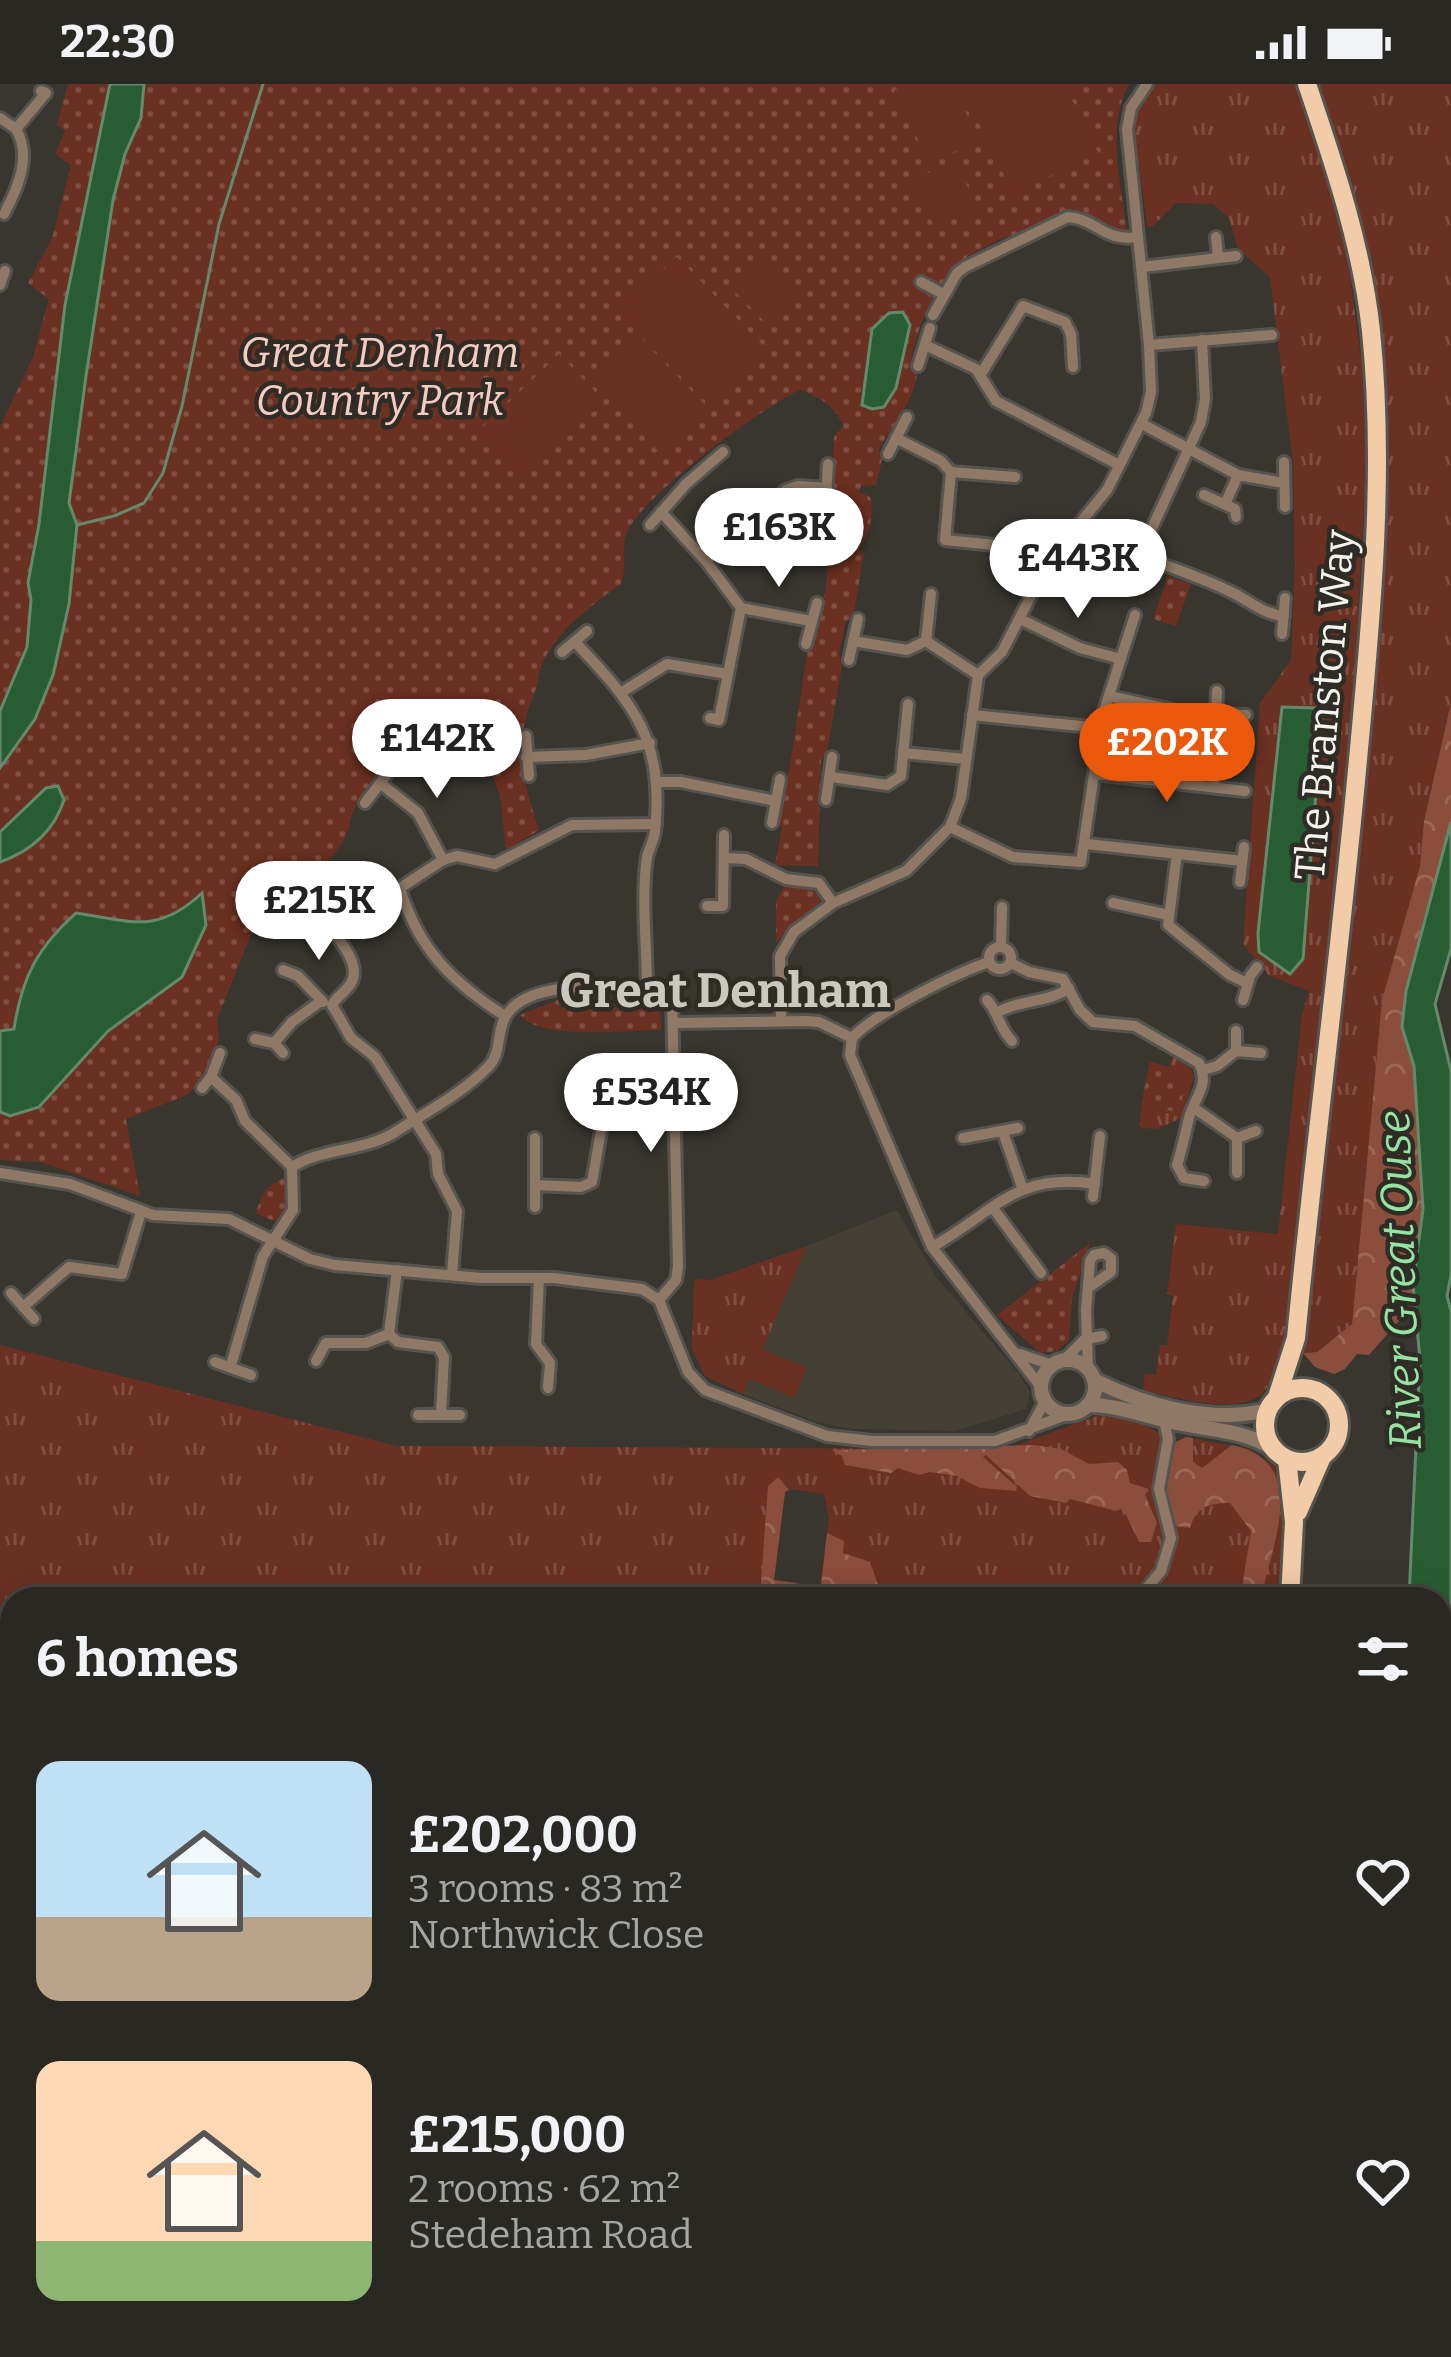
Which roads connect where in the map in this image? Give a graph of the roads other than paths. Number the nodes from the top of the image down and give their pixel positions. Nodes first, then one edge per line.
1 (1147, 84) edge
2 (1307, 84) edge
3 (46, 91) dead end
4 (0, 118) edge
5 (16, 129) junction
6 (9, 211) dead end
7 (1138, 236) junction
8 (1216, 237) dead end
9 (1236, 256) dead end
10 (1218, 257) junction
11 (1142, 267) junction
12 (921, 282) dead end
13 (944, 294) junction
14 (1070, 306) dead end
15 (933, 315) dead end
16 (1259, 318) dead end
17 (1065, 322) junction
18 (930, 328) dead end
19 (1202, 340) junction
20 (1149, 344) junction
21 (925, 345) junction
22 (1077, 362) dead end
23 (919, 367) dead end
24 (981, 374) junction
25 (907, 417) dead end
26 (1142, 424) junction
27 (896, 438) junction
28 (1189, 451) junction
29 (723, 452) dead end
30 (888, 454) dead end
31 (1284, 462) dead end
32 (828, 464) dead end
33 (1119, 465) junction
34 (707, 467) junction
35 (951, 472) junction
36 (1011, 473) dead end
37 (1238, 476) junction
38 (718, 479) dead end
39 (1284, 483) junction
40 (827, 488) junction
41 (1204, 495) dead end
42 (1226, 504) junction
43 (1285, 507) dead end
44 (826, 511) dead end
45 (661, 512) junction
46 (1236, 517) dead end
47 (1081, 522) junction
48 (650, 525) dead end
49 (1140, 554) junction
50 (706, 561) junction
51 (1049, 561) junction
52 (932, 594) dead end
53 (1285, 598) dead end
54 (817, 603) dead end
55 (741, 608) junction
56 (1135, 615) dead end
57 (1283, 616) junction
58 (858, 619) dead end
59 (1020, 619) junction
60 (812, 621) junction
61 (587, 631) dead end
62 (1282, 634) dead end
63 (926, 640) junction
64 (853, 641) junction
65 (575, 642) junction
66 (806, 644) dead end
67 (562, 652) dead end
68 (1121, 659) junction
69 (849, 660) dead end
70 (728, 674) junction
71 (978, 675) junction
72 (1217, 691) dead end
73 (622, 692) junction
74 (1109, 696) junction
75 (908, 704) dead end
76 (1216, 712) junction
77 (972, 715) junction
78 (1246, 715) dead end
79 (710, 718) dead end
80 (1101, 728) junction
81 (526, 736) dead end
82 (650, 743) junction
83 (903, 753) junction
84 (526, 757) junction
85 (832, 757) dead end
86 (966, 759) junction
87 (397, 761) dead end
88 (1216, 767) dead end
89 (1095, 774) junction
90 (529, 776) dead end
91 (831, 777) junction
92 (780, 779) dead end
93 (657, 782) junction
94 (380, 783) junction
95 (1214, 786) junction
96 (1245, 791) dead end
97 (826, 800) dead end
98 (776, 801) junction
99 (365, 803) dead end
100 (772, 823) dead end
101 (656, 824) junction
102 (950, 826) junction
103 (724, 835) dead end
104 (1087, 844) junction
105 (1244, 847) dead end
106 (1177, 854) junction
107 (724, 858) junction
108 (443, 860) junction
109 (1242, 861) junction
110 (314, 880) dead end
111 (1240, 882) dead end
112 (298, 895) junction
113 (832, 903) junction
114 (1113, 903) dead end
115 (284, 905) dead end
116 (707, 906) dead end
117 (1001, 907) dead end
118 (1169, 914) junction
119 (1001, 947) junction
120 (989, 962) junction
121 (1011, 962) junction
122 (1257, 967) dead end
123 (283, 970) dead end
124 (1247, 983) junction
125 (647, 988) junction
126 (1069, 988) junction
127 (987, 1000) dead end
128 (1243, 1000) dead end
129 (326, 1003) junction
130 (998, 1012) junction
131 (505, 1016) junction
132 (781, 1020) junction
133 (675, 1022) junction
134 (1236, 1031) dead end
135 (852, 1038) junction
136 (255, 1039) dead end
137 (1012, 1041) dead end
138 (1236, 1051) junction
139 (220, 1052) dead end
140 (1261, 1053) dead end
141 (1203, 1070) junction
142 (211, 1077) junction
143 (202, 1088) dead end
144 (674, 1106) junction
145 (1194, 1108) junction
146 (416, 1119) junction
147 (1018, 1127) dead end
148 (1256, 1131) dead end
149 (1003, 1132) junction
150 (1100, 1136) dead end
151 (535, 1138) dead end
152 (963, 1138) dead end
153 (1237, 1138) junction
154 (292, 1167) junction
155 (0, 1173) edge
156 (1237, 1173) dead end
157 (1204, 1181) dead end
158 (535, 1185) junction
159 (1022, 1187) junction
160 (536, 1207) dead end
161 (993, 1208) junction
162 (141, 1212) junction
163 (271, 1238) junction
164 (932, 1247) junction
165 (397, 1270) junction
166 (452, 1274) junction
167 (1040, 1274) dead end
168 (539, 1278) junction
169 (1090, 1286) junction
170 (11, 1293) dead end
171 (659, 1300) junction
172 (23, 1306) junction
173 (34, 1319) dead end
174 (389, 1334) junction
175 (1102, 1336) dead end
176 (1296, 1338) junction
177 (1085, 1340) junction
178 (1017, 1353) junction
179 (316, 1360) dead end
180 (215, 1362) dead end
181 (1058, 1363) junction
182 (232, 1365) junction
183 (1091, 1374) junction
184 (251, 1375) dead end
185 (548, 1388) dead end
186 (1315, 1390) junction
187 (1043, 1394) junction
188 (1272, 1404) junction
189 (1088, 1405) junction
190 (1069, 1414) junction
191 (418, 1415) dead end
192 (441, 1415) junction
193 (460, 1415) dead end
194 (1164, 1420) junction
195 (1184, 1425) junction
196 (1029, 1431) junction
197 (1168, 1439) junction
198 (1280, 1454) junction
199 (1322, 1457) junction
200 (1294, 1522) junction
201 (1148, 1587) edge
202 (1291, 1587) edge

1 - 7 street
2 - 176 highway, The Branston Way
3 - 5 street
4 - 5 street
5 - 6 street
7 - 11 street
7 - 13 street
8 - 10 street
9 - 10 street
10 - 11 street
11 - 20 street
12 - 13 street
13 - 15 street
14 - 17 street
16 - 19 street
17 - 22 street
17 - 24 street
18 - 21 street
19 - 20 street
19 - 28 street
20 - 26 street
21 - 23 street
21 - 24 street
24 - 33 street
25 - 27 street
26 - 28 street
26 - 33 street
27 - 30 street
27 - 35 street
28 - 37 street
28 - 49 street
29 - 34 street
31 - 39 street
32 - 40 street
33 - 47 street
34 - 38 street
34 - 45 street
35 - 36 street
35 - 51 street
37 - 39 street
37 - 42 street
39 - 43 street
40 - 44 street
40 - 50 street
41 - 42 street
42 - 46 street
45 - 48 street
45 - 50 street
47 - 49 street
47 - 51 street
49 - 57 street
50 - 55 street
51 - 59 street
52 - 63 street
53 - 57 street
54 - 60 street
55 - 60 street
55 - 70 street
56 - 68 street
57 - 62 street
58 - 64 street
59 - 68 street
59 - 71 street
60 - 66 street
61 - 65 street
63 - 64 street
63 - 71 street
64 - 69 street
65 - 67 street
65 - 73 street
68 - 74 street
70 - 73 street
70 - 79 street
71 - 77 street
72 - 76 street
73 - 82 street
74 - 76 street
74 - 80 street
75 - 83 street
76 - 78 street
77 - 80 street
77 - 86 street
80 - 89 street
81 - 84 street
82 - 84 street
82 - 93 street
83 - 86 street
83 - 91 street
84 - 90 street
85 - 91 street
86 - 102 street
87 - 94 street
88 - 95 street
89 - 95 street
89 - 104 street
91 - 97 street
92 - 98 street
93 - 98 street
93 - 101 street
94 - 99 street
94 - 108 street
95 - 96 street
98 - 100 street
101 - 108 street
101 - 125 street
102 - 104 street
102 - 113 street
103 - 107 street
104 - 106 street
105 - 109 street
106 - 109 street
106 - 118 street
107 - 113 street
107 - 116 street
108 - 131 street
109 - 111 street
110 - 112 street
112 - 115 street
112 - 129 street
113 - 132 street
114 - 118 street
117 - 119 street
118 - 124 street
119 - 120 street
119 - 121 street
120 - 121 street
120 - 135 street
121 - 126 street
122 - 124 street
123 - 129 street
124 - 128 street
125 - 131 street
125 - 133 street
126 - 130 street
126 - 141 street
127 - 130 street
129 - 136 street
129 - 146 street
130 - 137 street
131 - 146 street
132 - 133 street
132 - 135 street
133 - 144 street
134 - 138 street
135 - 164 street
138 - 140 street
138 - 141 street
139 - 142 street
141 - 145 street
142 - 143 street
142 - 154 street
144 - 158 street
144 - 171 street
145 - 153 street
145 - 157 street
146 - 154 street
146 - 166 street
147 - 149 street
148 - 153 street
149 - 152 street
149 - 159 street
150 - 159 street
151 - 158 street
153 - 156 street
154 - 163 street
155 - 162 street
158 - 160 street
159 - 161 street
161 - 164 street
161 - 167 street
162 - 163 street
162 - 172 street
163 - 165 street
163 - 182 street
164 - 178 street
165 - 166 street
165 - 174 street
166 - 168 street
168 - 171 street
168 - 185 street
169 - 169 street
169 - 177 street
170 - 172 street
171 - 196 street
172 - 173 street
174 - 179 street
174 - 192 street
175 - 177 street
176 - 186 highway, The Branston Way
176 - 188 highway, The Branston Way
177 - 181 street
177 - 183 street
178 - 181 street
178 - 187 street
180 - 182 street
181 - 183 street
181 - 187 street
182 - 184 street
183 - 188 street
183 - 189 street
186 - 188 highway
186 - 199 highway
187 - 190 street
187 - 196 street
188 - 198 highway
189 - 190 street
189 - 194 street
190 - 196 street
191 - 192 street
192 - 193 street
194 - 195 street
194 - 197 street
195 - 197 street
195 - 198 street
197 - 201 street
198 - 199 highway
198 - 200 highway
199 - 200 highway
200 - 202 highway

